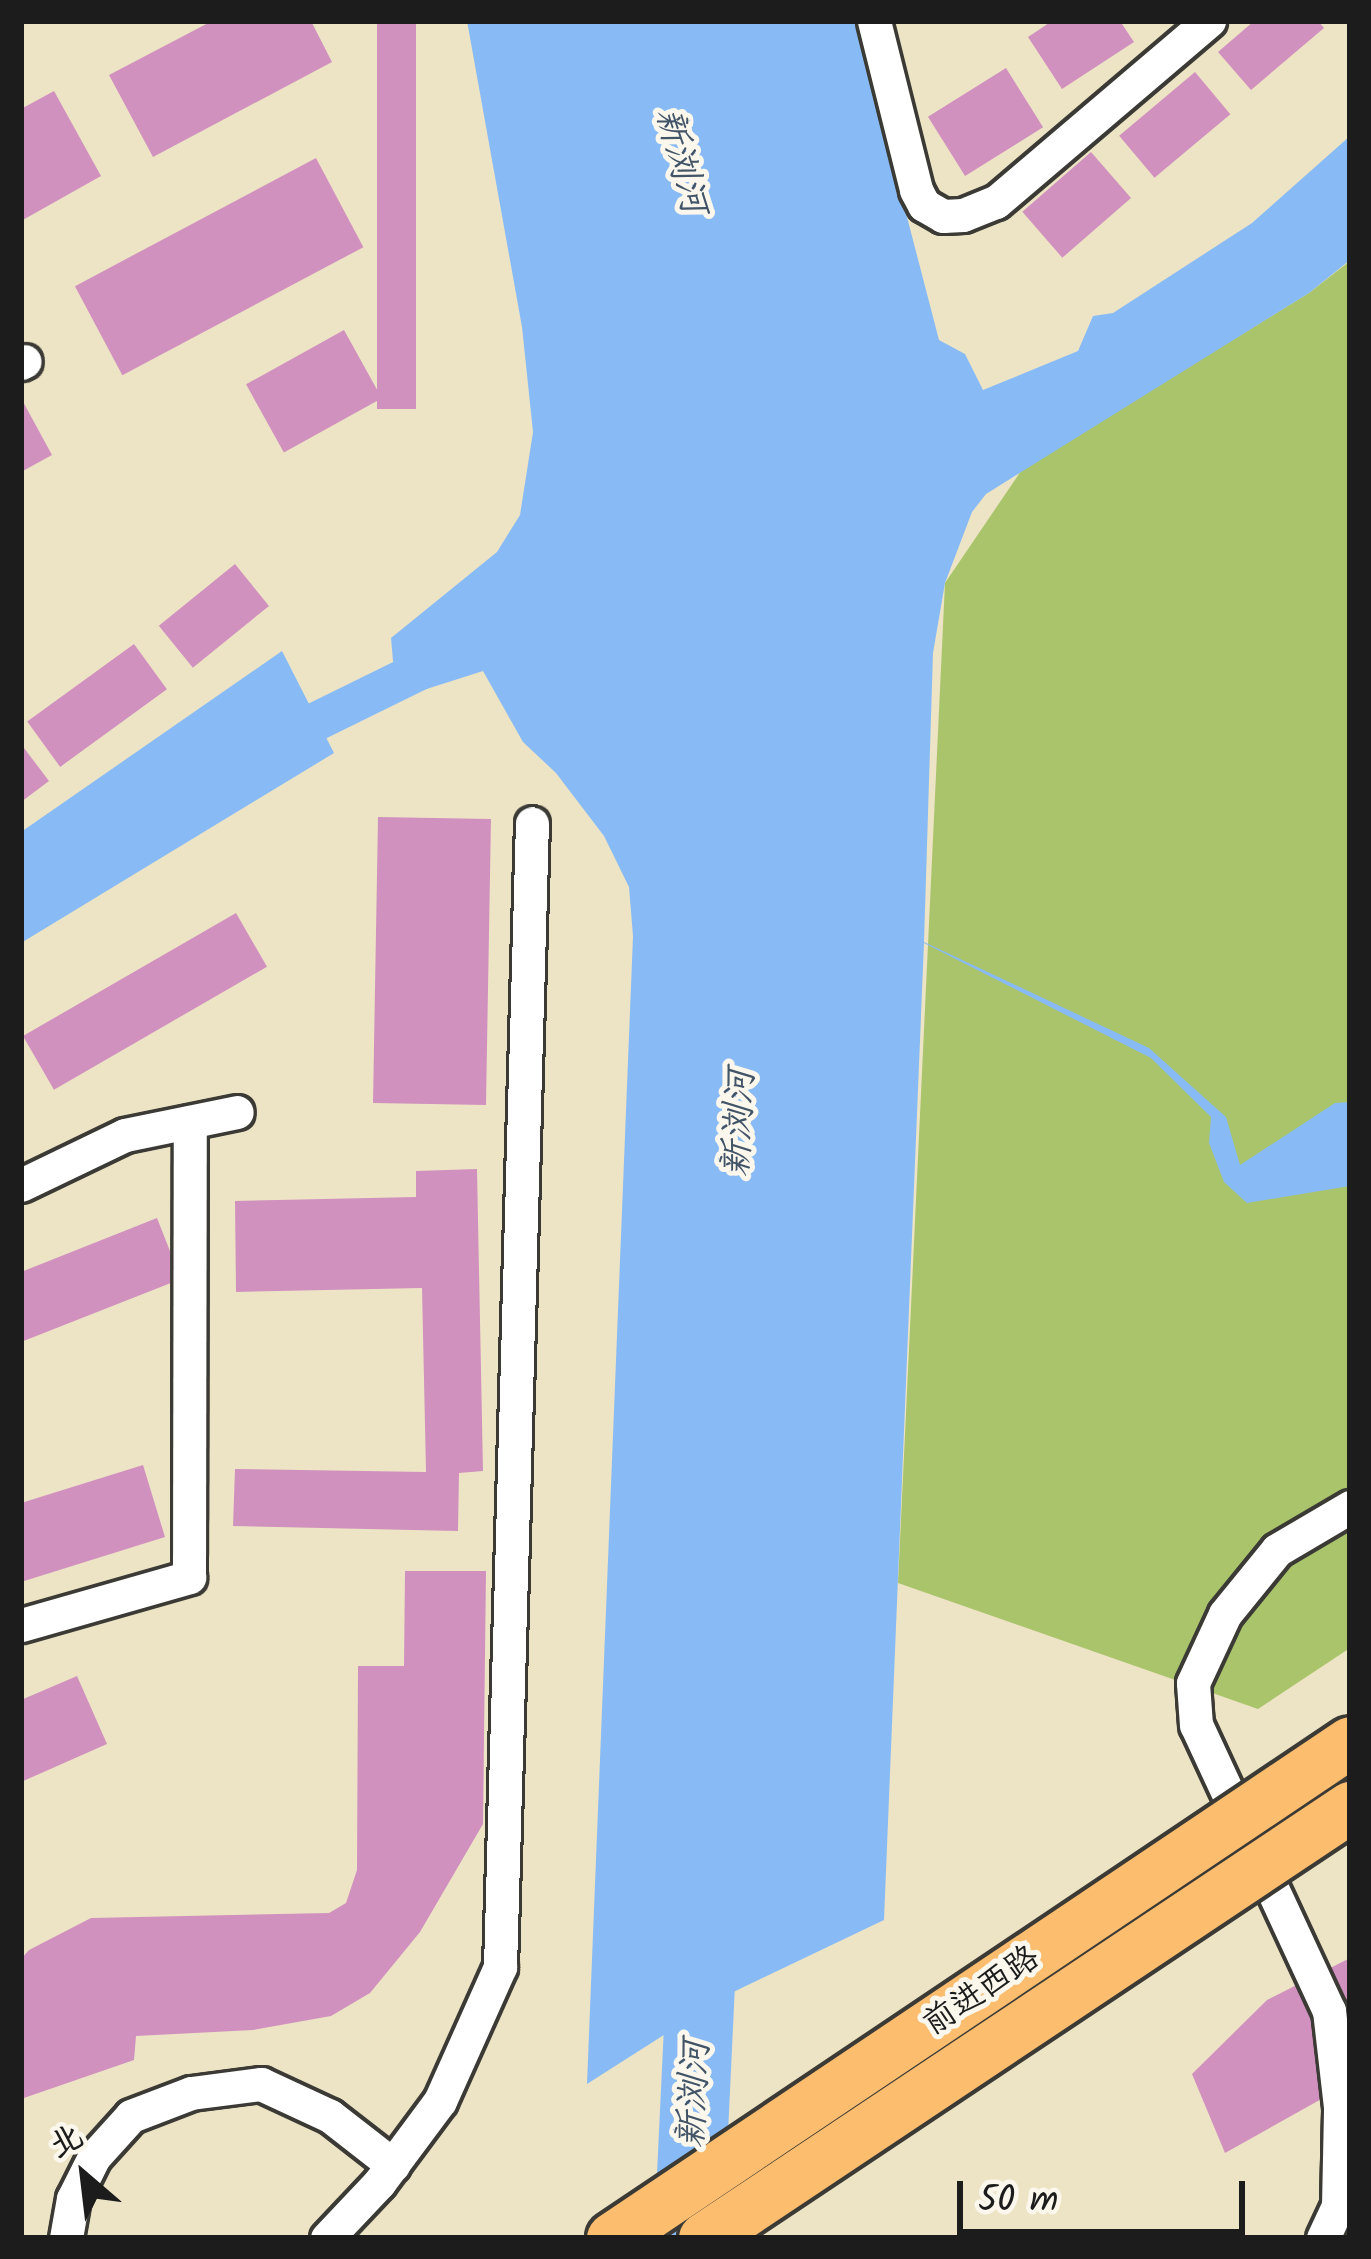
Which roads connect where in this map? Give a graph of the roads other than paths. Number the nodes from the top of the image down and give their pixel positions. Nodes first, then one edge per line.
1 (874, 21) edge
2 (1209, 21) edge
3 (532, 823) dead end
4 (237, 1112) dead end
5 (190, 1122) junction
6 (21, 1184) edge
7 (1350, 1507) edge
8 (21, 1624) edge
9 (1350, 1742) edge
10 (1350, 1807) edge
11 (393, 2164) junction
12 (66, 2238) edge
13 (327, 2238) edge
14 (612, 2238) edge
15 (704, 2238) edge
16 (1324, 2238) edge

1 - 2 street
3 - 11 street
4 - 5 street
5 - 6 street
5 - 8 street
7 - 16 street
9 - 14 main road, 前进西路, bridge
10 - 15 main road, 前进西路, bridge
11 - 12 street
11 - 13 street

